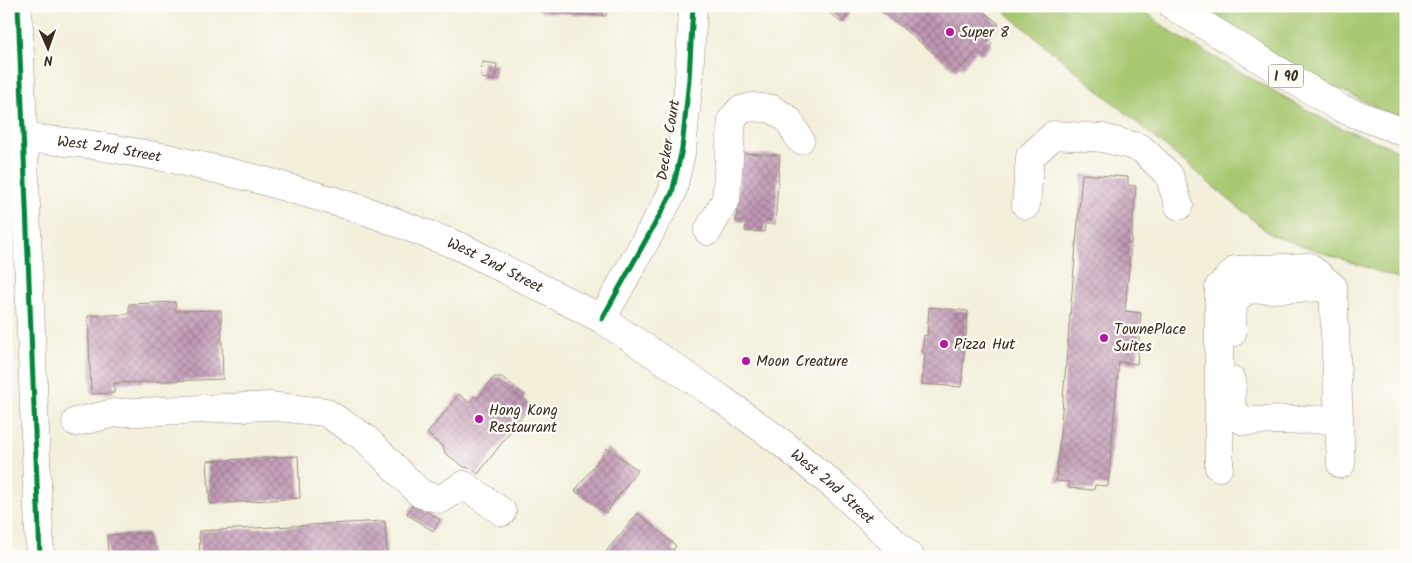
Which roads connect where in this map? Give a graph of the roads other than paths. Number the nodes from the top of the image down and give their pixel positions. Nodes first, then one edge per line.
1 (18, 6) edge
2 (693, 6) edge
3 (1173, 6) edge
4 (1406, 133) edge
5 (14, 136) edge
6 (800, 140) dead end
7 (1026, 205) dead end
8 (1179, 206) dead end
9 (708, 231) dead end
10 (1334, 287) junction
11 (602, 319) junction
12 (1339, 419) junction
13 (76, 422) dead end
14 (1341, 464) dead end
15 (1219, 467) dead end
16 (502, 512) dead end
17 (40, 557) edge
18 (910, 557) edge

1 - 5 main road
2 - 11 main road, Decker Court
3 - 4 main road, I 90
5 - 11 main road, West 2nd Street
5 - 17 main road
6 - 9 main road
7 - 8 main road
10 - 12 main road
10 - 12 main road
10 - 15 main road
11 - 18 main road, West 2nd Street
12 - 14 main road
13 - 16 main road

